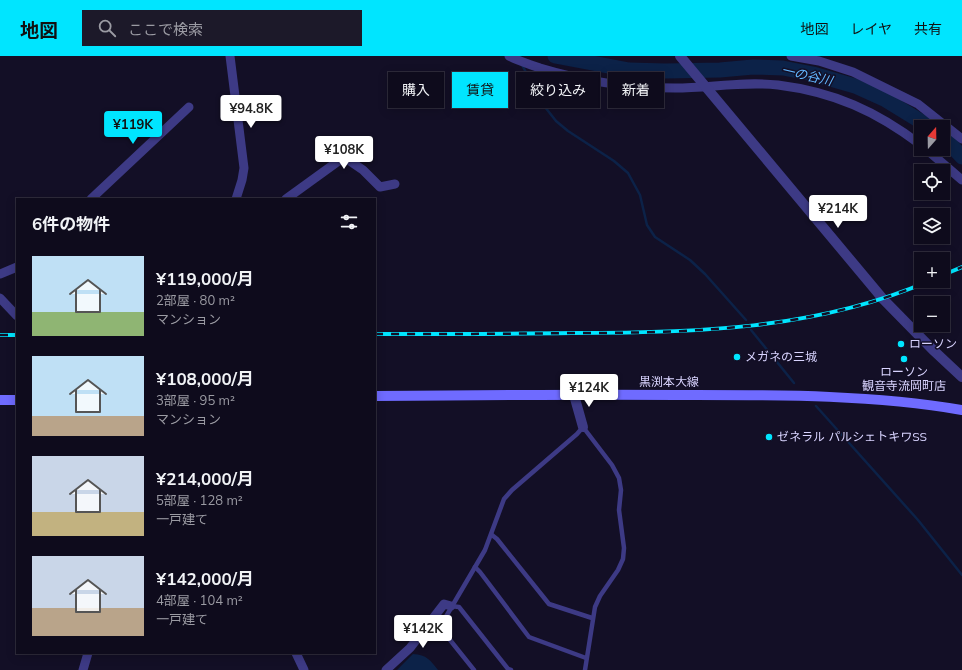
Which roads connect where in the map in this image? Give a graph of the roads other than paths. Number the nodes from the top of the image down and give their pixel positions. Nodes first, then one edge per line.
1 (230, 56) edge
2 (680, 56) edge
3 (791, 56) edge
4 (510, 57) edge
5 (706, 87) junction
6 (189, 107) dead end
7 (962, 139) edge
8 (914, 140) edge
9 (934, 156) edge
10 (962, 180) edge
11 (395, 184) dead end
12 (92, 198) edge
13 (236, 198) edge
14 (287, 198) edge
15 (16, 266) edge
16 (0, 274) edge
17 (0, 298) edge
18 (16, 315) edge
19 (962, 378) edge
20 (574, 395) junction
21 (376, 396) edge
22 (0, 400) edge
23 (16, 400) edge
24 (962, 410) edge
25 (583, 427) junction
26 (492, 535) junction
27 (475, 567) junction
28 (451, 606) junction
29 (592, 618) junction
30 (88, 654) edge
31 (296, 654) edge
32 (586, 658) junction
33 (82, 670) edge
34 (304, 670) edge
35 (386, 670) edge
36 (474, 670) edge
37 (511, 670) edge
38 (585, 670) edge

1 - 13 street
2 - 5 street
3 - 7 street
4 - 5 street
5 - 8 street
5 - 19 street
6 - 12 street
9 - 10 street
11 - 14 street
15 - 16 street
17 - 18 street
20 - 21 main road, 黒渕本大線
20 - 24 main road, 黒渕本大線
20 - 25 street
22 - 23 main road
25 - 26 lane
25 - 29 lane
26 - 27 lane
26 - 29 lane
27 - 28 lane
27 - 32 lane
28 - 35 street
28 - 36 lane
28 - 37 lane
29 - 32 lane
30 - 33 street
31 - 34 street
32 - 38 lane

